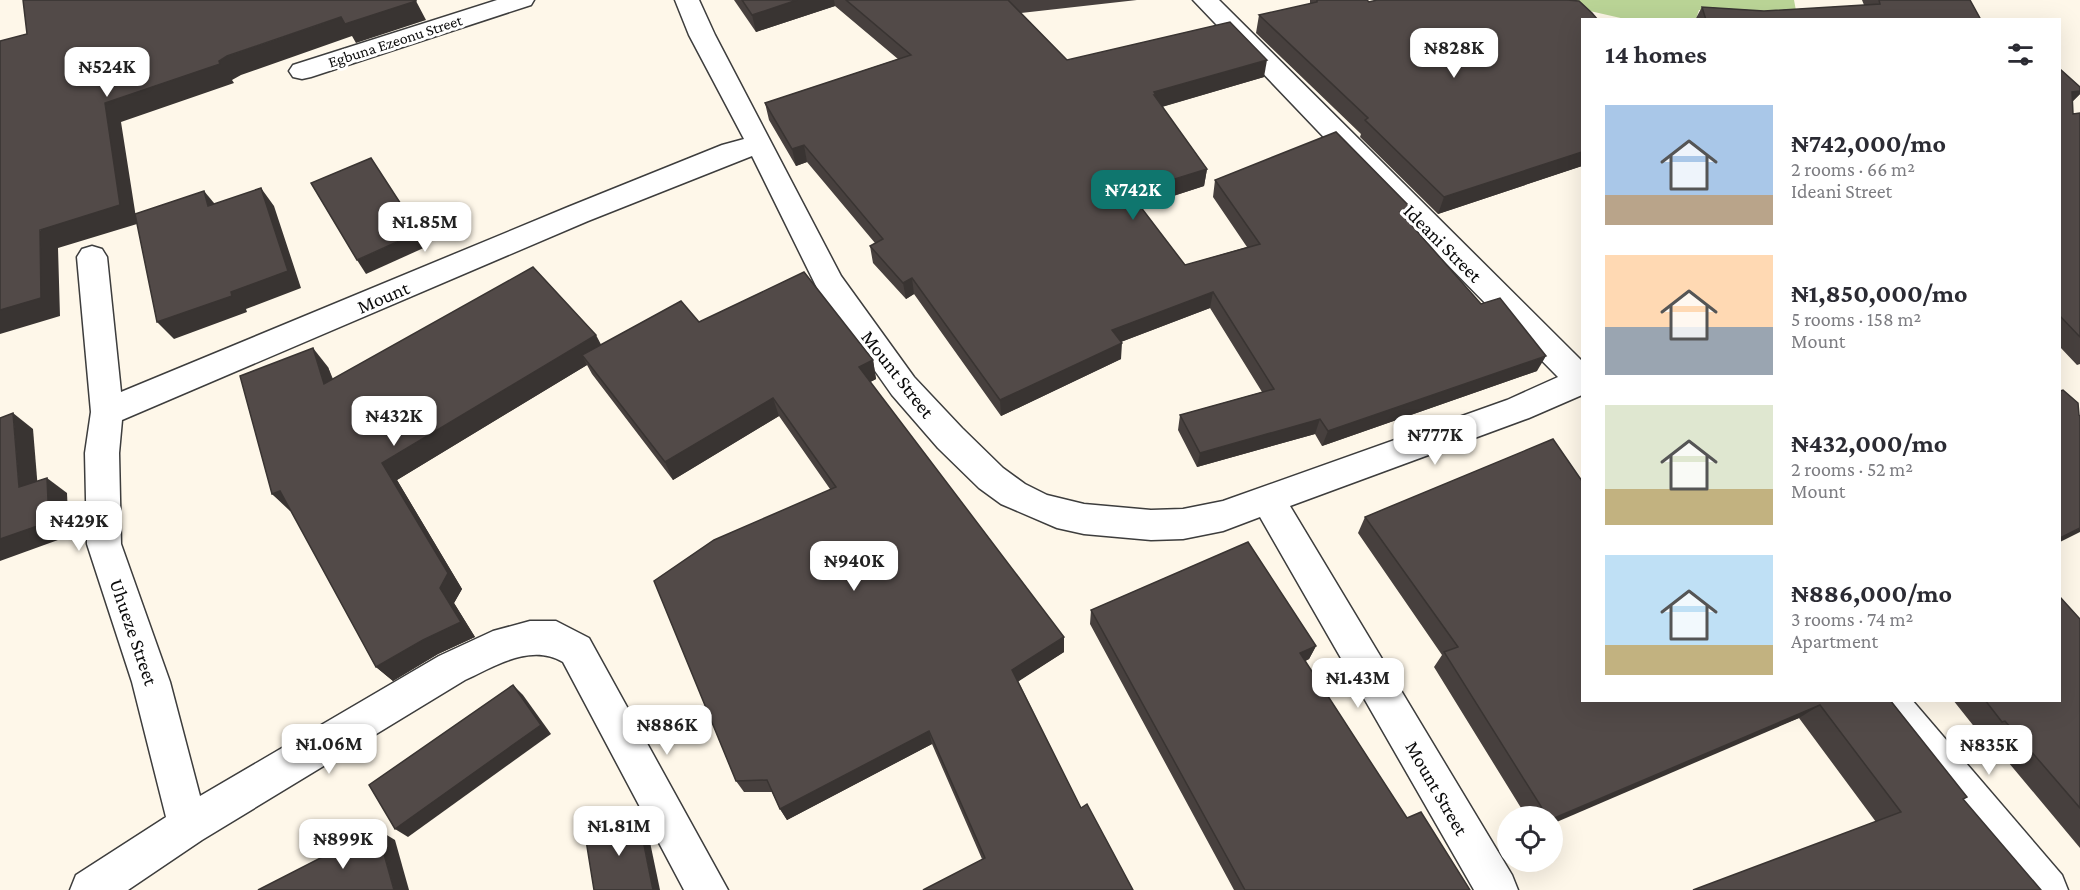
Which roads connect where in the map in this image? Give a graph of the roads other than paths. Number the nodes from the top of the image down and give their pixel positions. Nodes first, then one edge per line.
1 (522, 0) edge
2 (687, 0) edge
3 (1205, 0) edge
4 (458, 9) edge
5 (302, 71) dead end
6 (760, 144) junction
7 (92, 257) dead end
8 (1581, 380) edge
9 (1581, 381) edge
10 (107, 412) junction
11 (1268, 500) junction
12 (1889, 702) edge
13 (188, 826) junction
14 (91, 890) edge
15 (708, 890) edge
16 (1497, 890) edge
17 (2047, 890) edge

1 - 4 street, Egbuna Ezeonu Street
2 - 6 street, Mount Street
3 - 8 street, Ideani Street
4 - 5 street, Egbuna Ezeonu Street
6 - 10 street, Mount
6 - 11 street, Mount Street
7 - 10 street, Uhueze Street
9 - 11 street, Mount Street
10 - 13 street, Uhueze Street
11 - 16 street, Mount Street
12 - 17 street
13 - 14 street
13 - 15 street

